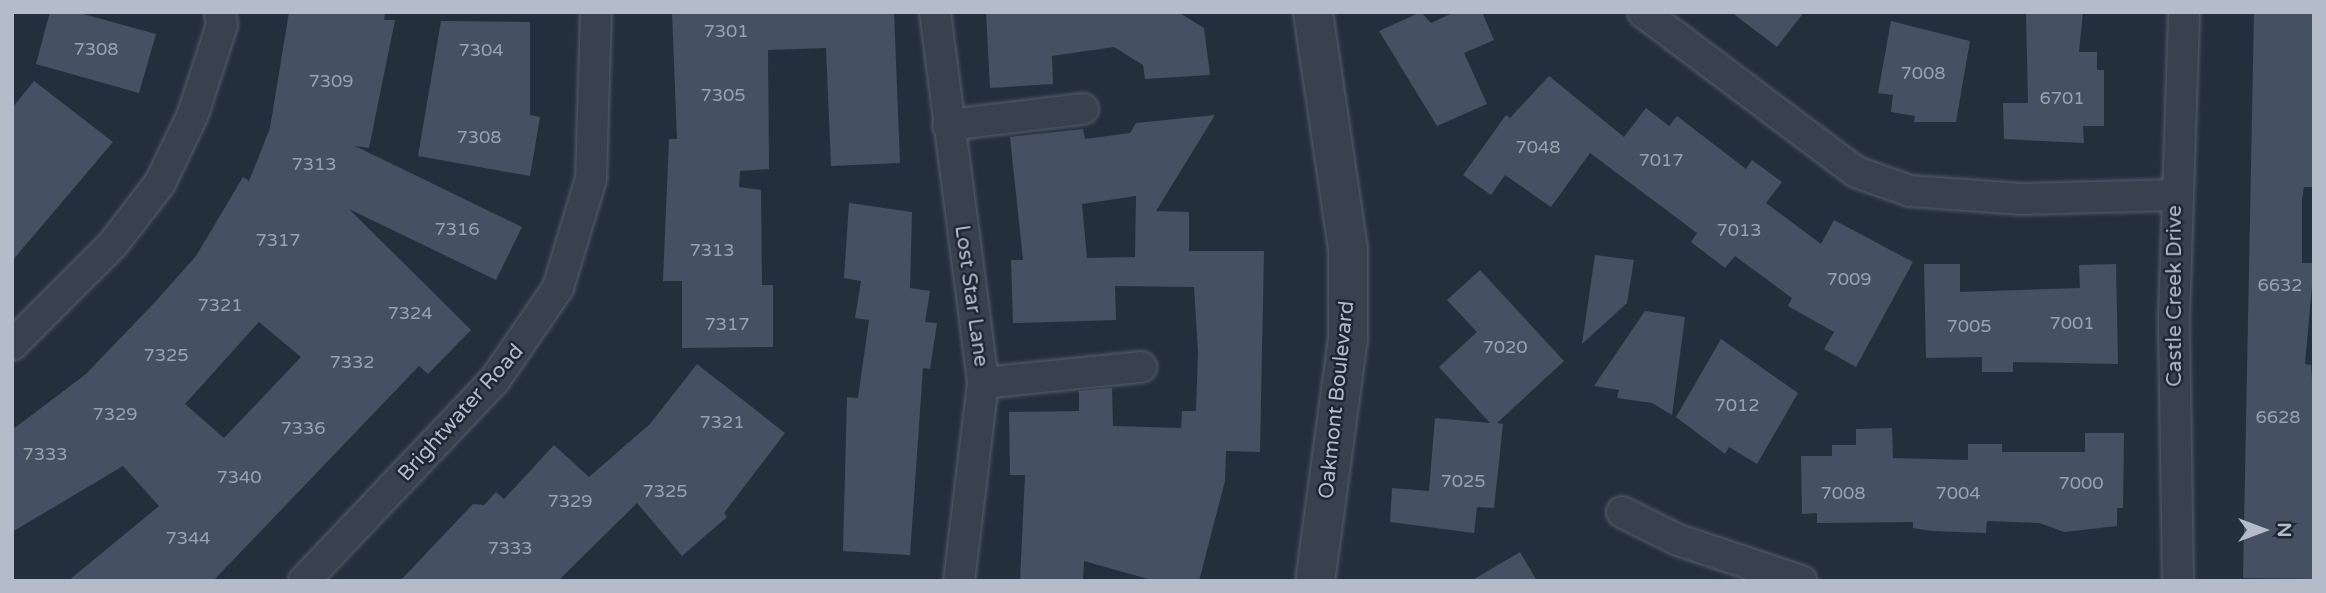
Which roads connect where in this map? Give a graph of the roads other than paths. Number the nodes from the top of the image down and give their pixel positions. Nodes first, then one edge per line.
1 (220, 12) edge
2 (596, 12) edge
3 (934, 12) edge
4 (1313, 12) edge
5 (1643, 12) edge
6 (2184, 12) edge
7 (1083, 109) dead end
8 (948, 125) junction
9 (2176, 195) junction
10 (12, 345) edge
11 (1141, 367) dead end
12 (983, 383) junction
13 (1622, 512) dead end
14 (304, 581) edge
15 (959, 581) edge
16 (1315, 581) edge
17 (1801, 581) edge
18 (2178, 581) edge

1 - 10 street
2 - 14 street, Brightwater Road
3 - 8 street, Lost Star Lane
4 - 16 street, Oakmont Boulevard
5 - 9 street
6 - 9 street, Castle Creek Drive
7 - 8 street
8 - 12 street, Lost Star Lane
9 - 18 street, Castle Creek Drive
11 - 12 street
12 - 15 street, Lost Star Lane
13 - 17 street

